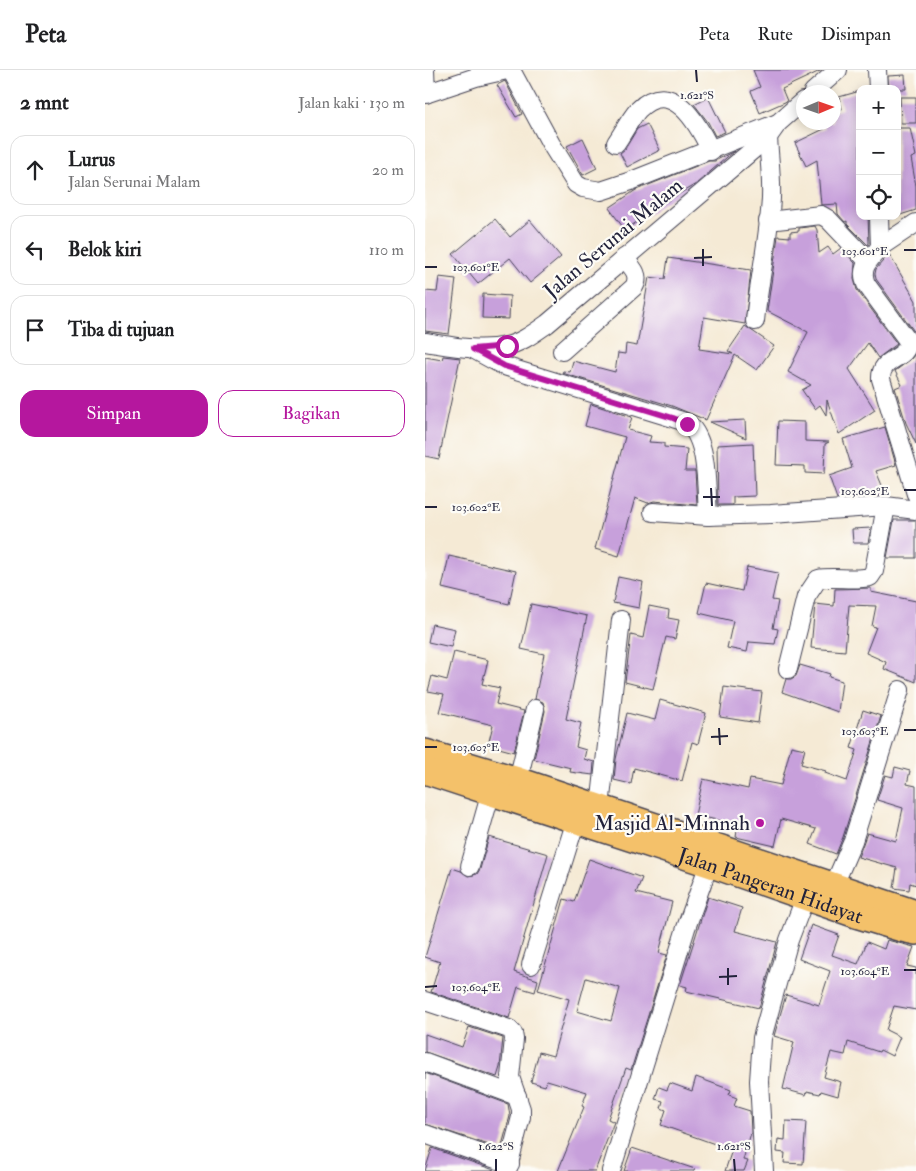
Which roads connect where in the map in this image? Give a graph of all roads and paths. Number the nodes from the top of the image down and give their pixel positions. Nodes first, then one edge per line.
1 (425, 70) edge
2 (509, 70) edge
3 (838, 70) edge
4 (877, 70) edge
5 (822, 85) edge
6 (878, 85) edge
7 (426, 94) edge
8 (796, 108) edge
9 (773, 130) junction
10 (617, 143) dead end
11 (711, 151) junction
12 (879, 220) edge
13 (769, 221) junction
14 (916, 223) edge
15 (880, 247) junction
16 (624, 258) junction
17 (867, 260) junction
18 (755, 321) dead end
19 (425, 342) edge
20 (473, 349) junction
21 (562, 351) dead end
22 (916, 494) edge
23 (886, 506) junction
24 (916, 510) edge
25 (653, 512) dead end
26 (708, 516) junction
27 (621, 620) dead end
28 (788, 668) dead end
29 (900, 690) dead end
30 (535, 709) dead end
31 (425, 752) edge
32 (425, 771) edge
33 (518, 780) junction
34 (491, 792) junction
35 (600, 807) junction
36 (575, 820) junction
37 (713, 855) junction
38 (470, 866) dead end
39 (834, 885) junction
40 (805, 898) junction
41 (916, 913) edge
42 (916, 932) edge
43 (531, 965) dead end
44 (425, 1001) edge
45 (425, 1062) edge
46 (517, 1096) junction
47 (425, 1134) edge
48 (508, 1167) edge
49 (611, 1171) edge
50 (764, 1171) edge

1 - 7 street
2 - 7 street
2 - 11 street
3 - 5 street
4 - 6 street
8 - 9 street, Jalan Serunai Malam
9 - 11 street
9 - 13 street
9 - 16 street, Jalan Serunai Malam
10 - 11 street
12 - 15 street
13 - 17 street
13 - 18 street
14 - 15 street
15 - 17 street
16 - 20 street, Jalan Serunai Malam
16 - 21 street
17 - 22 street
19 - 20 street, Jalan Serunai Malam
20 - 26 street
23 - 24 street
23 - 26 street
23 - 28 street
25 - 26 street
27 - 35 street
29 - 39 street
30 - 33 street
31 - 33 highway, Jalan Pangeran Hidayat
32 - 34 highway, Jalan Pangeran Hidayat
33 - 35 highway, Jalan Pangeran Hidayat
34 - 36 highway, Jalan Pangeran Hidayat
34 - 38 street
35 - 37 highway, Jalan Pangeran Hidayat
36 - 37 highway, Jalan Pangeran Hidayat
36 - 43 street
37 - 39 highway, Jalan Pangeran Hidayat
37 - 40 highway, Jalan Pangeran Hidayat
37 - 49 street
39 - 41 highway, Jalan Pangeran Hidayat
40 - 42 highway, Jalan Pangeran Hidayat
40 - 50 street
44 - 46 street
45 - 46 street
46 - 48 street
47 - 48 street

